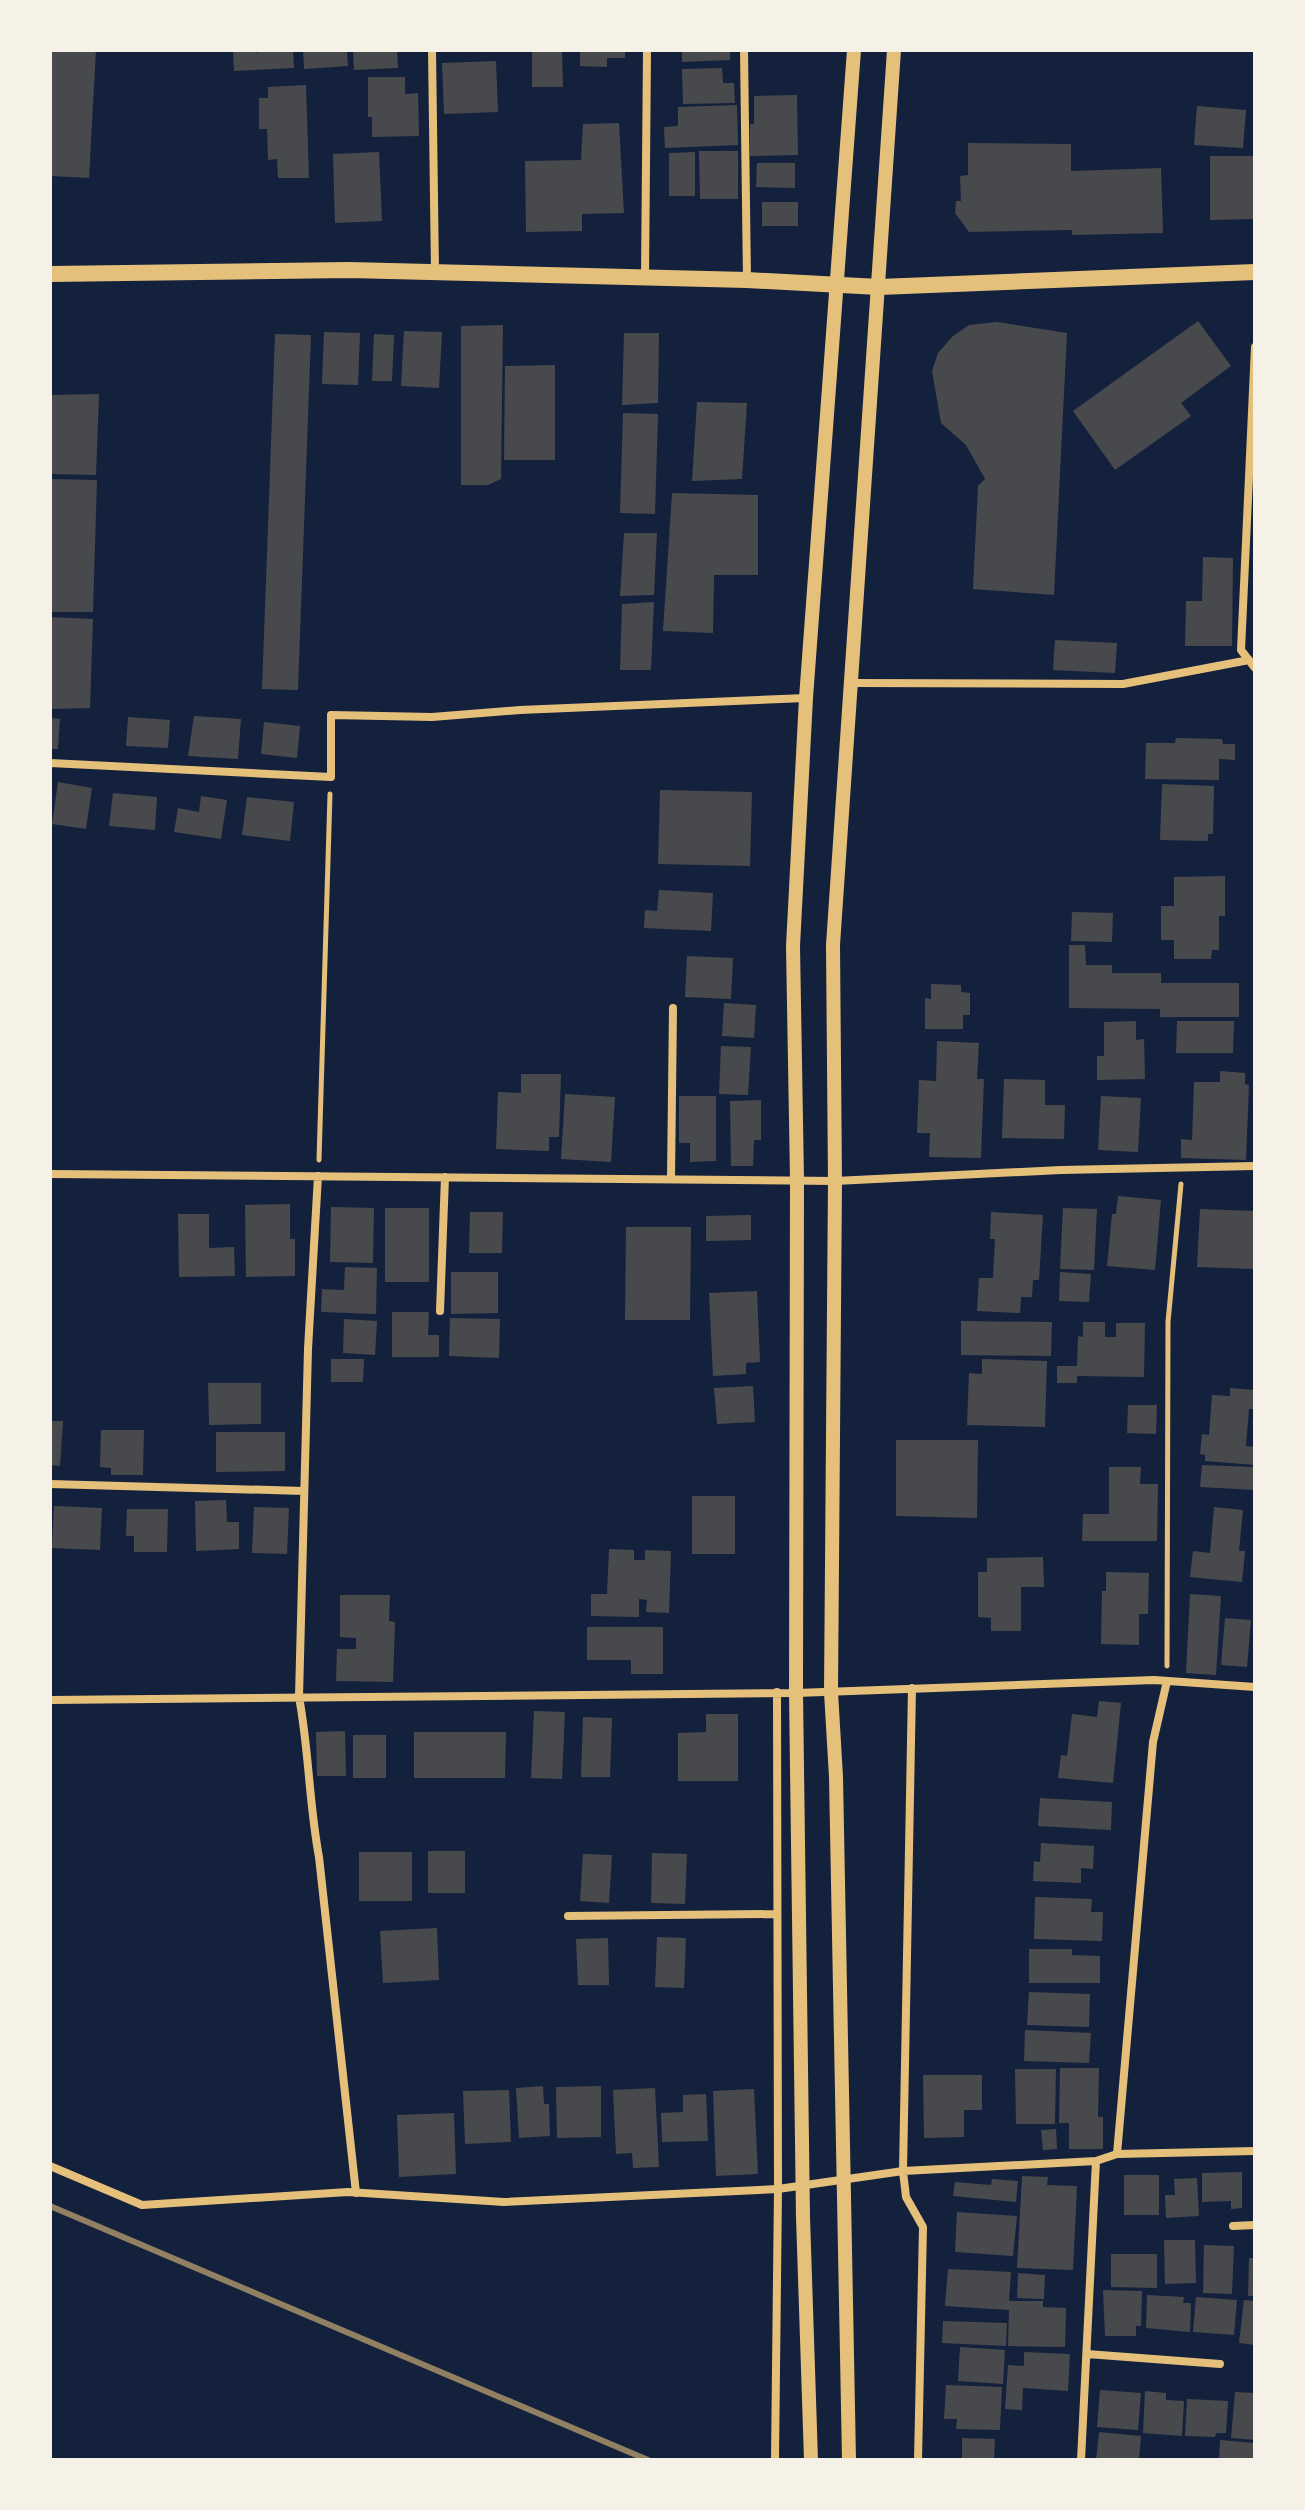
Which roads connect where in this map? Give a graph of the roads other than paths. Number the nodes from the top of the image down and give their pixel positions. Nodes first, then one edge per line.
1 (432, 50) edge
2 (647, 50) edge
3 (744, 50) edge
4 (854, 50) edge
5 (894, 50) edge
6 (435, 272) junction
7 (1255, 272) edge
8 (50, 274) edge
9 (645, 278) junction
10 (747, 280) junction
11 (838, 285) junction
12 (879, 287) junction
13 (1255, 347) edge
14 (1252, 664) edge
15 (849, 683) junction
16 (806, 698) junction
17 (50, 763) edge
18 (673, 1008) dead end
19 (1255, 1166) edge
20 (50, 1174) edge
21 (318, 1176) junction
22 (445, 1177) junction
23 (671, 1179) junction
24 (797, 1179) junction
25 (835, 1181) junction
26 (440, 1311) dead end
27 (50, 1484) edge
28 (304, 1491) junction
29 (1167, 1681) junction
30 (1255, 1687) edge
31 (912, 1688) junction
32 (777, 1692) junction
33 (831, 1692) junction
34 (796, 1693) junction
35 (299, 1697) junction
36 (50, 1700) edge
37 (777, 1914) junction
38 (568, 1916) dead end
39 (1255, 2151) edge
40 (1117, 2154) junction
41 (1096, 2161) junction
42 (50, 2166) edge
43 (903, 2171) junction
44 (778, 2189) junction
45 (356, 2193) junction
46 (1255, 2225) edge
47 (1233, 2226) dead end
48 (1087, 2354) junction
49 (1220, 2364) dead end
50 (775, 2460) edge
51 (811, 2460) edge
52 (849, 2460) edge
53 (918, 2460) edge
54 (1081, 2460) edge

1 - 6 street
2 - 9 street
3 - 10 street
4 - 11 street
5 - 12 street
6 - 8 main road
6 - 9 main road
7 - 12 main road
9 - 10 main road
10 - 11 main road
11 - 12 main road
11 - 16 street
12 - 15 street
13 - 14 street
14 - 15 street
15 - 25 street
16 - 17 street
16 - 24 street
18 - 23 street
19 - 25 street
20 - 21 street
21 - 22 street
21 - 28 street
22 - 23 street
22 - 26 street
23 - 24 street
24 - 25 street
24 - 34 street
25 - 33 street
27 - 28 street
28 - 35 street
29 - 30 street
29 - 31 street
29 - 40 street
31 - 33 street
31 - 43 street
32 - 34 street
32 - 35 street
32 - 37 street
33 - 34 street
33 - 52 street
34 - 51 street
35 - 36 street
35 - 45 street
37 - 38 street
37 - 44 street
39 - 40 street
40 - 41 street
41 - 43 street
41 - 48 street
42 - 45 street
43 - 44 street
43 - 53 street
44 - 45 street
44 - 50 street
46 - 47 street
48 - 49 street
48 - 54 street

